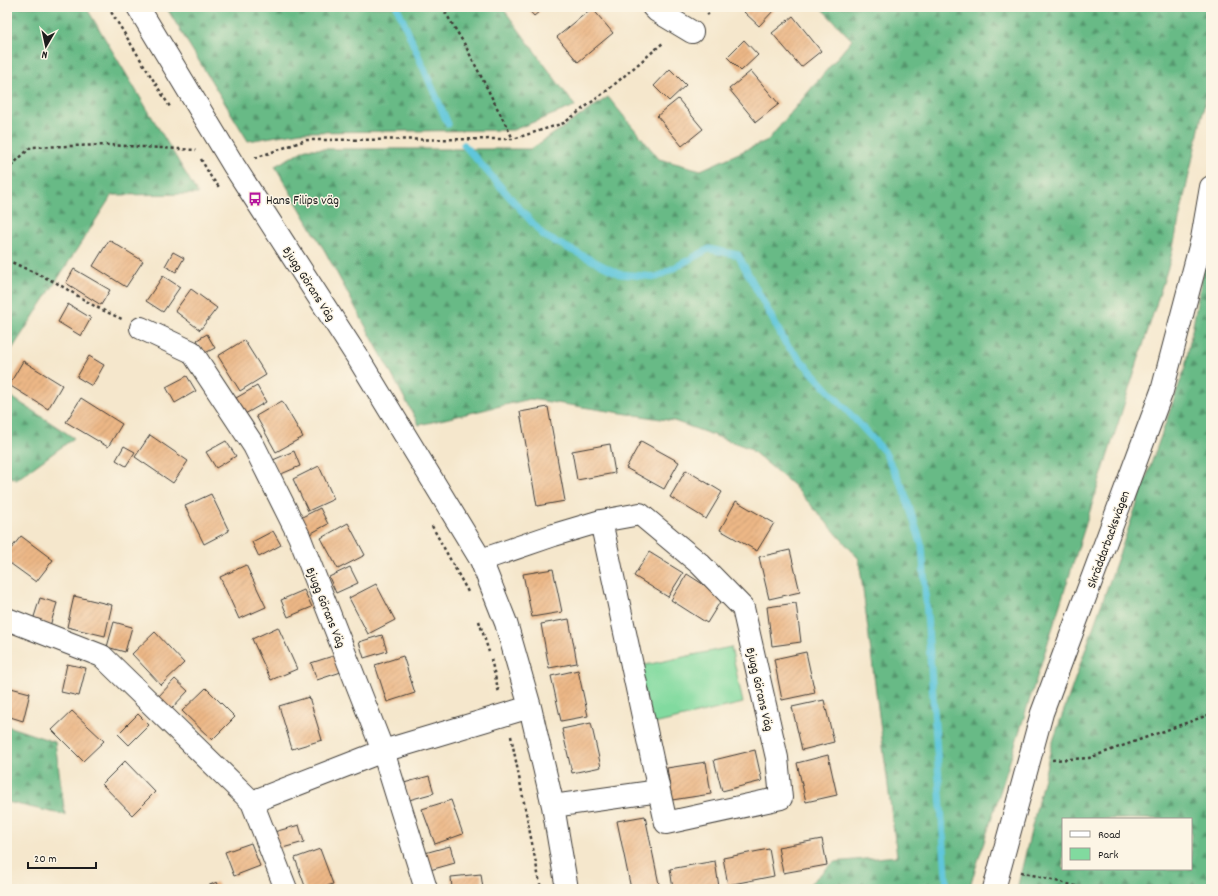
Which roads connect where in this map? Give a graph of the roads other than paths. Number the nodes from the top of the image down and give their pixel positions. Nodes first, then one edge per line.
1 (138, 7) edge
2 (653, 7) edge
3 (692, 32) road end
4 (1211, 187) edge
5 (141, 328) road end
6 (601, 521) junction
7 (481, 560) junction
8 (7, 619) edge
9 (530, 707) junction
10 (383, 750) junction
11 (658, 791) junction
12 (252, 802) junction
13 (553, 806) junction
14 (286, 889) edge
15 (426, 889) edge
16 (568, 889) edge
17 (994, 889) edge

1 - 7 street, Bjugg Görans Väg
2 - 3 street
4 - 17 street, Skräddarbacksvägen
5 - 10 street, Bjugg Görans Väg
6 - 7 street, Bjugg Görans Väg
6 - 11 street, Bjugg Görans Väg
6 - 11 street, Bjugg Görans Väg
7 - 9 street, Bjugg Görans Väg
8 - 12 street
9 - 10 street
9 - 13 street, Bjugg Görans Väg
10 - 12 street
10 - 15 street, Bjugg Görans Väg
11 - 13 street
12 - 14 street
13 - 16 street, Bjugg Görans Väg

